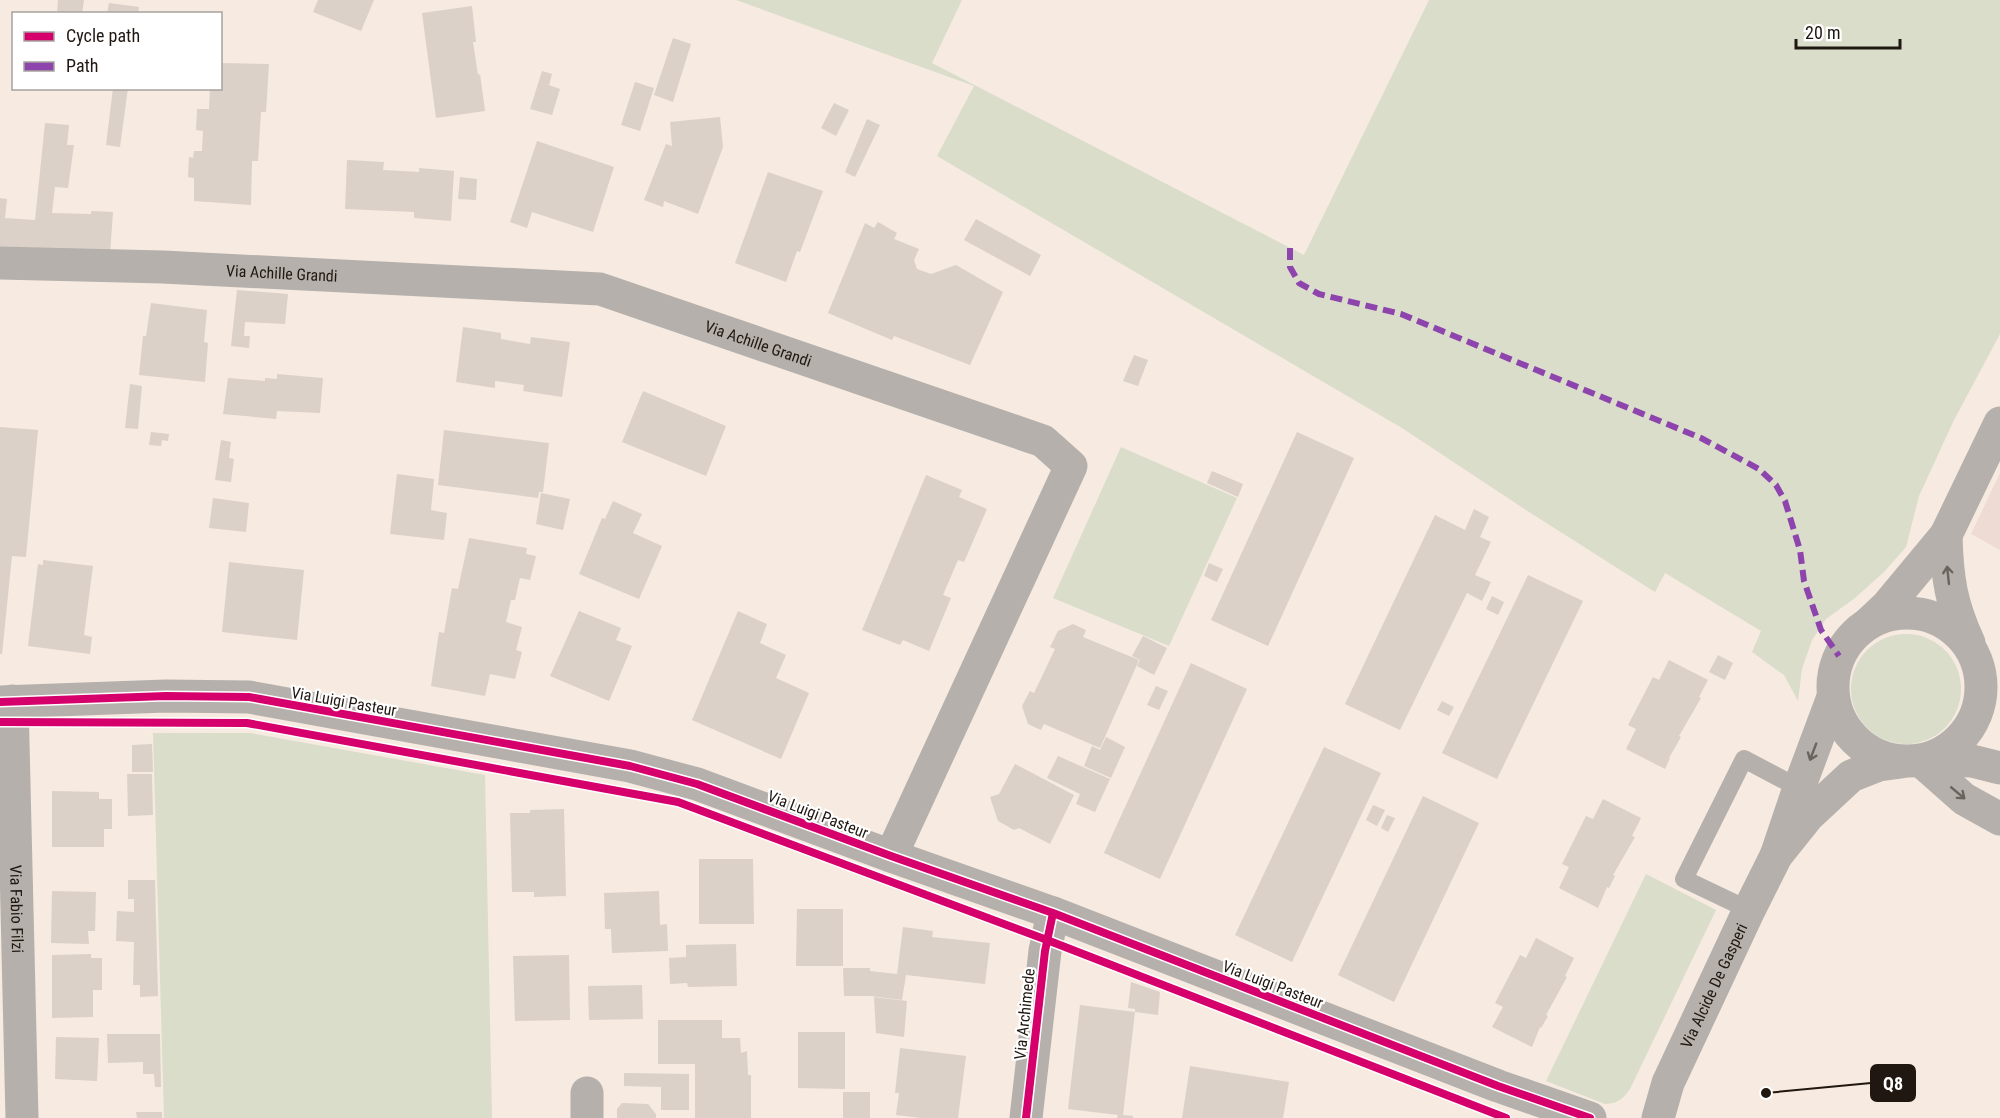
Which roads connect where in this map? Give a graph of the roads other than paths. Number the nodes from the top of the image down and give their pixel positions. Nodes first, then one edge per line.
1 (0, 263) edge
2 (2000, 423) edge
3 (1946, 535) junction
4 (1869, 623) junction
5 (1977, 662) junction
6 (1833, 697) junction
7 (6, 702) edge
8 (2000, 707) edge
9 (1911, 761) junction
10 (2000, 768) edge
11 (1799, 788) junction
12 (2000, 819) edge
13 (891, 856) junction
14 (1776, 856) junction
15 (1749, 910) junction
16 (1053, 914) junction
17 (22, 1118) edge
18 (1026, 1118) edge
19 (1590, 1118) edge
20 (1658, 1118) edge

1 - 13 street, Via Achille Grandi
2 - 3 street
3 - 4 street
5 -> 3 street
4 - 5 street
4 - 6 street
5 - 8 street
5 - 9 street
6 - 9 street
6 -> 11 street, Via Alcide De Gasperi
7 - 13 street, Via Luigi Pasteur
7 - 17 street, Via Fabio Filzi
9 - 10 street
9 -> 12 street
9 - 14 street, Via Alcide De Gasperi
11 - 14 street, Via Alcide De Gasperi
11 - 15 lane
13 - 16 street, Via Luigi Pasteur
14 - 15 street, Via Alcide De Gasperi
15 - 20 street, Via Alcide De Gasperi
16 - 18 street, Via Archimede
16 - 19 street, Via Luigi Pasteur

